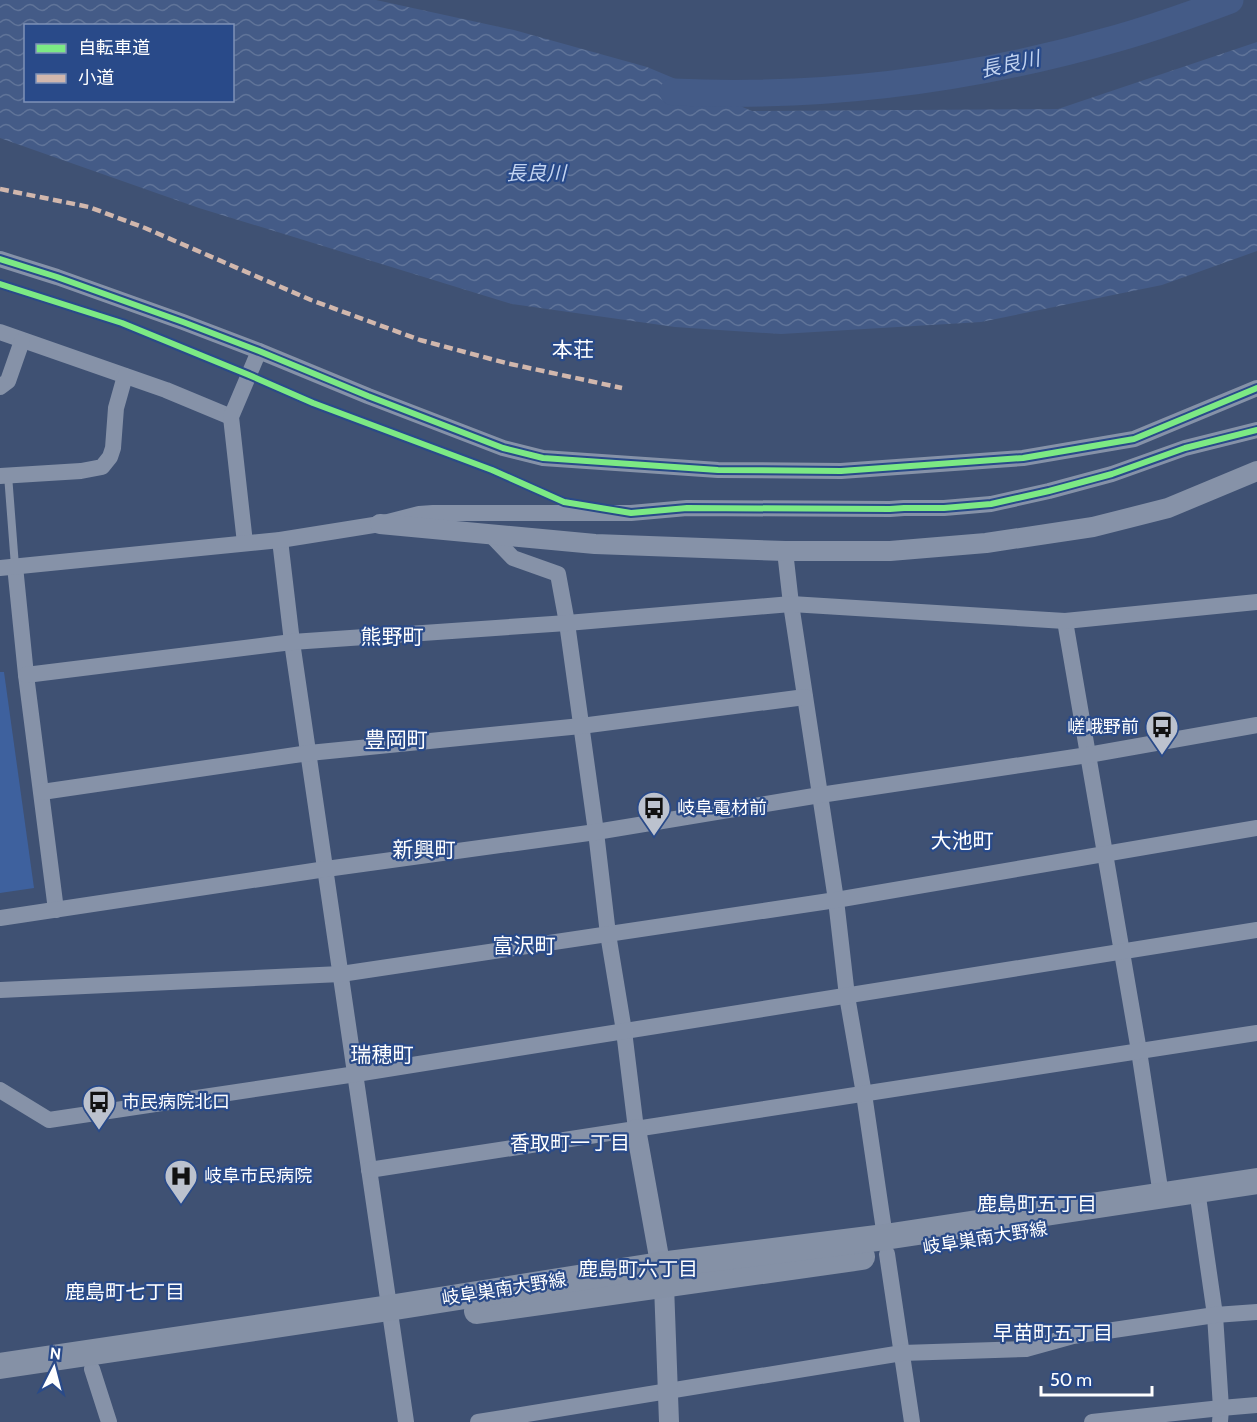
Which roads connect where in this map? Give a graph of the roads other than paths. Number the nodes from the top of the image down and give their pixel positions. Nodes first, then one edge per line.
1 (0, 259) edge
2 (0, 284) edge
3 (0, 332) edge
4 (22, 341) junction
5 (259, 351) junction
6 (249, 375) junction
7 (125, 376) junction
8 (0, 387) edge
9 (1257, 388) edge
10 (231, 417) junction
11 (1257, 430) edge
12 (1257, 471) edge
13 (4, 476) edge
14 (631, 513) junction
15 (380, 524) junction
16 (490, 534) junction
17 (280, 540) junction
18 (245, 543) junction
19 (785, 551) junction
20 (7, 567) edge
21 (1257, 602) edge
22 (791, 604) junction
23 (1065, 621) junction
24 (567, 623) junction
25 (292, 642) junction
26 (26, 675) junction
27 (805, 697) junction
28 (1257, 725) edge
29 (580, 726) junction
30 (309, 753) junction
31 (1088, 755) junction
32 (42, 792) junction
33 (820, 795) junction
34 (1257, 828) edge
35 (596, 832) junction
36 (1105, 854) junction
37 (326, 869) junction
38 (836, 900) junction
39 (56, 910) junction
40 (0, 918) edge
41 (1257, 930) edge
42 (608, 934) junction
43 (1122, 952) junction
44 (341, 974) junction
45 (0, 990) edge
46 (847, 996) junction
47 (624, 1031) junction
48 (1257, 1033) edge
49 (1139, 1051) junction
50 (356, 1074) junction
51 (0, 1090) edge
52 (864, 1094) junction
53 (636, 1129) junction
54 (369, 1170) junction
55 (1257, 1180) edge
56 (1161, 1195) junction
57 (1257, 1196) edge
58 (1199, 1197) junction
59 (886, 1245) junction
60 (662, 1275) junction
61 (1257, 1312) edge
62 (390, 1315) junction
63 (1215, 1315) junction
64 (902, 1353) junction
65 (0, 1366) edge
66 (92, 1369) junction
67 (0, 1382) edge
68 (668, 1391) junction
69 (1257, 1405) edge
70 (1221, 1415) edge
71 (109, 1422) edge
72 (406, 1422) edge
73 (478, 1422) edge
74 (669, 1422) edge
75 (912, 1422) edge
76 (1092, 1422) edge

1 - 5 street
2 - 6 lane
3 - 4 street
4 - 7 street
4 - 8 street
5 - 6 street
5 - 9 street
6 - 10 street
6 - 14 lane
7 - 10 street
7 - 13 street
10 - 18 street
11 - 14 street
12 - 19 street
13 - 20 lane
14 - 15 street
15 - 16 street
15 - 17 street
16 - 19 street
16 - 24 street
17 - 18 street
17 - 25 street
18 - 20 street
19 - 22 street
20 - 26 street
21 - 23 street
22 - 23 street
22 - 24 street
22 - 27 street
23 - 31 street
24 - 25 street
24 - 29 street
25 - 26 street
25 - 30 street
26 - 32 street
27 - 29 street
27 - 33 street
28 - 31 street
29 - 30 street
29 - 35 street
30 - 32 street
30 - 37 street
31 - 33 street
31 - 36 street
32 - 39 street
33 - 35 street
33 - 38 street
34 - 36 street
35 - 37 street
35 - 42 street
36 - 38 street
36 - 43 street
37 - 39 street
37 - 44 street
38 - 42 street
38 - 46 street
39 - 40 street
41 - 43 street
42 - 44 street
42 - 47 street
43 - 46 street
43 - 49 street
44 - 45 street
44 - 50 street
46 - 47 street
46 - 52 street
47 - 50 street
47 - 53 street
48 - 49 street
49 - 52 street
49 - 56 street
50 - 51 street
50 - 54 street
52 - 53 street
52 - 59 street
53 - 54 street
53 - 60 street
54 - 62 street
55 - 58 main road, 岐阜巣南大野線
56 - 58 main road, 岐阜巣南大野線
56 - 59 main road, 岐阜巣南大野線
57 - 58 main road, 岐阜巣南大野線
58 - 59 main road, 岐阜巣南大野線
58 - 63 street
59 - 60 main road, 岐阜巣南大野線
59 - 64 street
60 - 62 main road, 岐阜巣南大野線
60 - 68 street
61 - 63 street
62 - 65 main road, 岐阜巣南大野線
62 - 66 main road, 岐阜巣南大野線
62 - 72 street
63 - 64 street
63 - 70 street
64 - 68 street
64 - 75 street
66 - 67 main road, 岐阜巣南大野線
66 - 71 street
68 - 73 street
68 - 74 street
69 - 70 street
70 - 76 street

